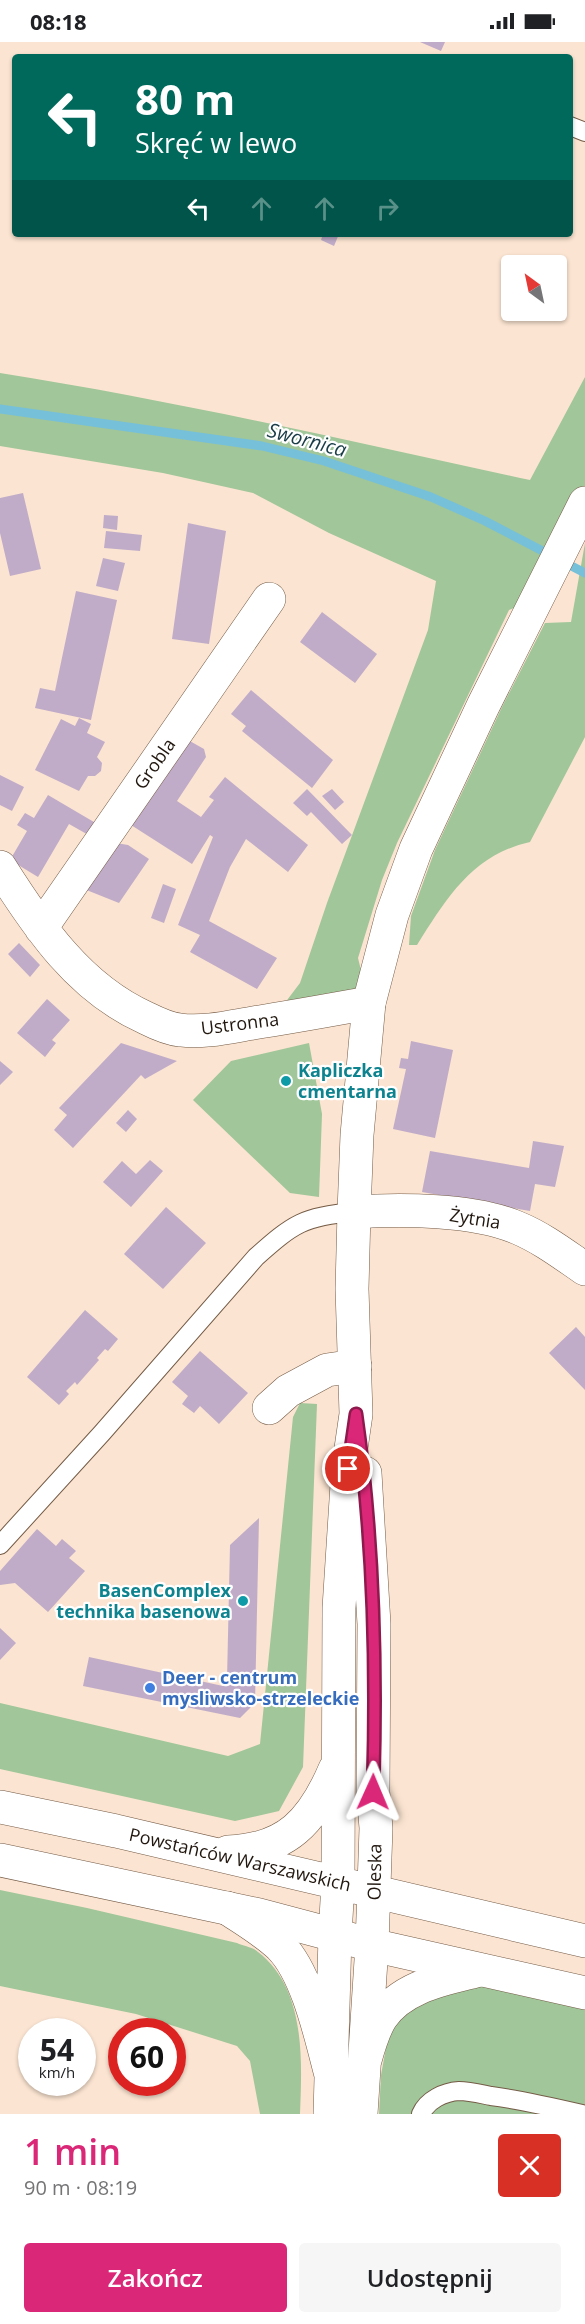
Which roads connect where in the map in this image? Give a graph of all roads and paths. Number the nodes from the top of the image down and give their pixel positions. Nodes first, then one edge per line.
1 (583, 506) edge
2 (269, 599) dead end
3 (1, 872) edge
4 (41, 928) junction
5 (369, 1003) junction
6 (354, 1212) junction
7 (585, 1269) edge
8 (355, 1366) junction
9 (269, 1408) dead end
10 (356, 1414) junction
11 (0, 1545) edge
12 (339, 1759) junction
13 (0, 1807) edge
14 (208, 1852) junction
15 (0, 1860) edge
16 (338, 1883) junction
17 (375, 1891) junction
18 (225, 1907) junction
19 (335, 1936) junction
20 (585, 1941) edge
21 (372, 1945) junction
22 (480, 1970) junction
23 (585, 1993) edge
24 (347, 2073) junction
25 (330, 2114) edge
26 (361, 2114) edge
27 (421, 2114) edge
28 (582, 2114) edge

1 - 5 main road
2 - 4 main road, Grobla
3 - 4 main road, Ustronna
4 - 5 main road, Ustronna
5 - 6 main road
6 - 7 main road, Żytnia
6 - 8 main road
6 - 11 lane
8 - 9 main road
8 - 10 main road
10 - 12 main road, Oleska
10 - 17 main road, Oleska
12 - 14 main road
12 - 16 main road, Oleska
13 - 14 main road, Powstańców Warszawskich
14 - 16 main road, Powstańców Warszawskich
15 - 18 main road
16 - 17 main road, Powstańców Warszawskich
16 - 19 main road, Oleska
17 - 20 main road, Powstańców Warszawskich
17 - 21 main road, Oleska
18 - 19 main road
18 - 24 main road
19 - 21 main road
19 - 24 main road, Oleska
21 - 22 main road
21 - 24 main road, Oleska
22 - 23 main road
22 - 24 main road
24 - 25 main road, Oleska
24 - 26 main road, Oleska
27 - 28 lane

